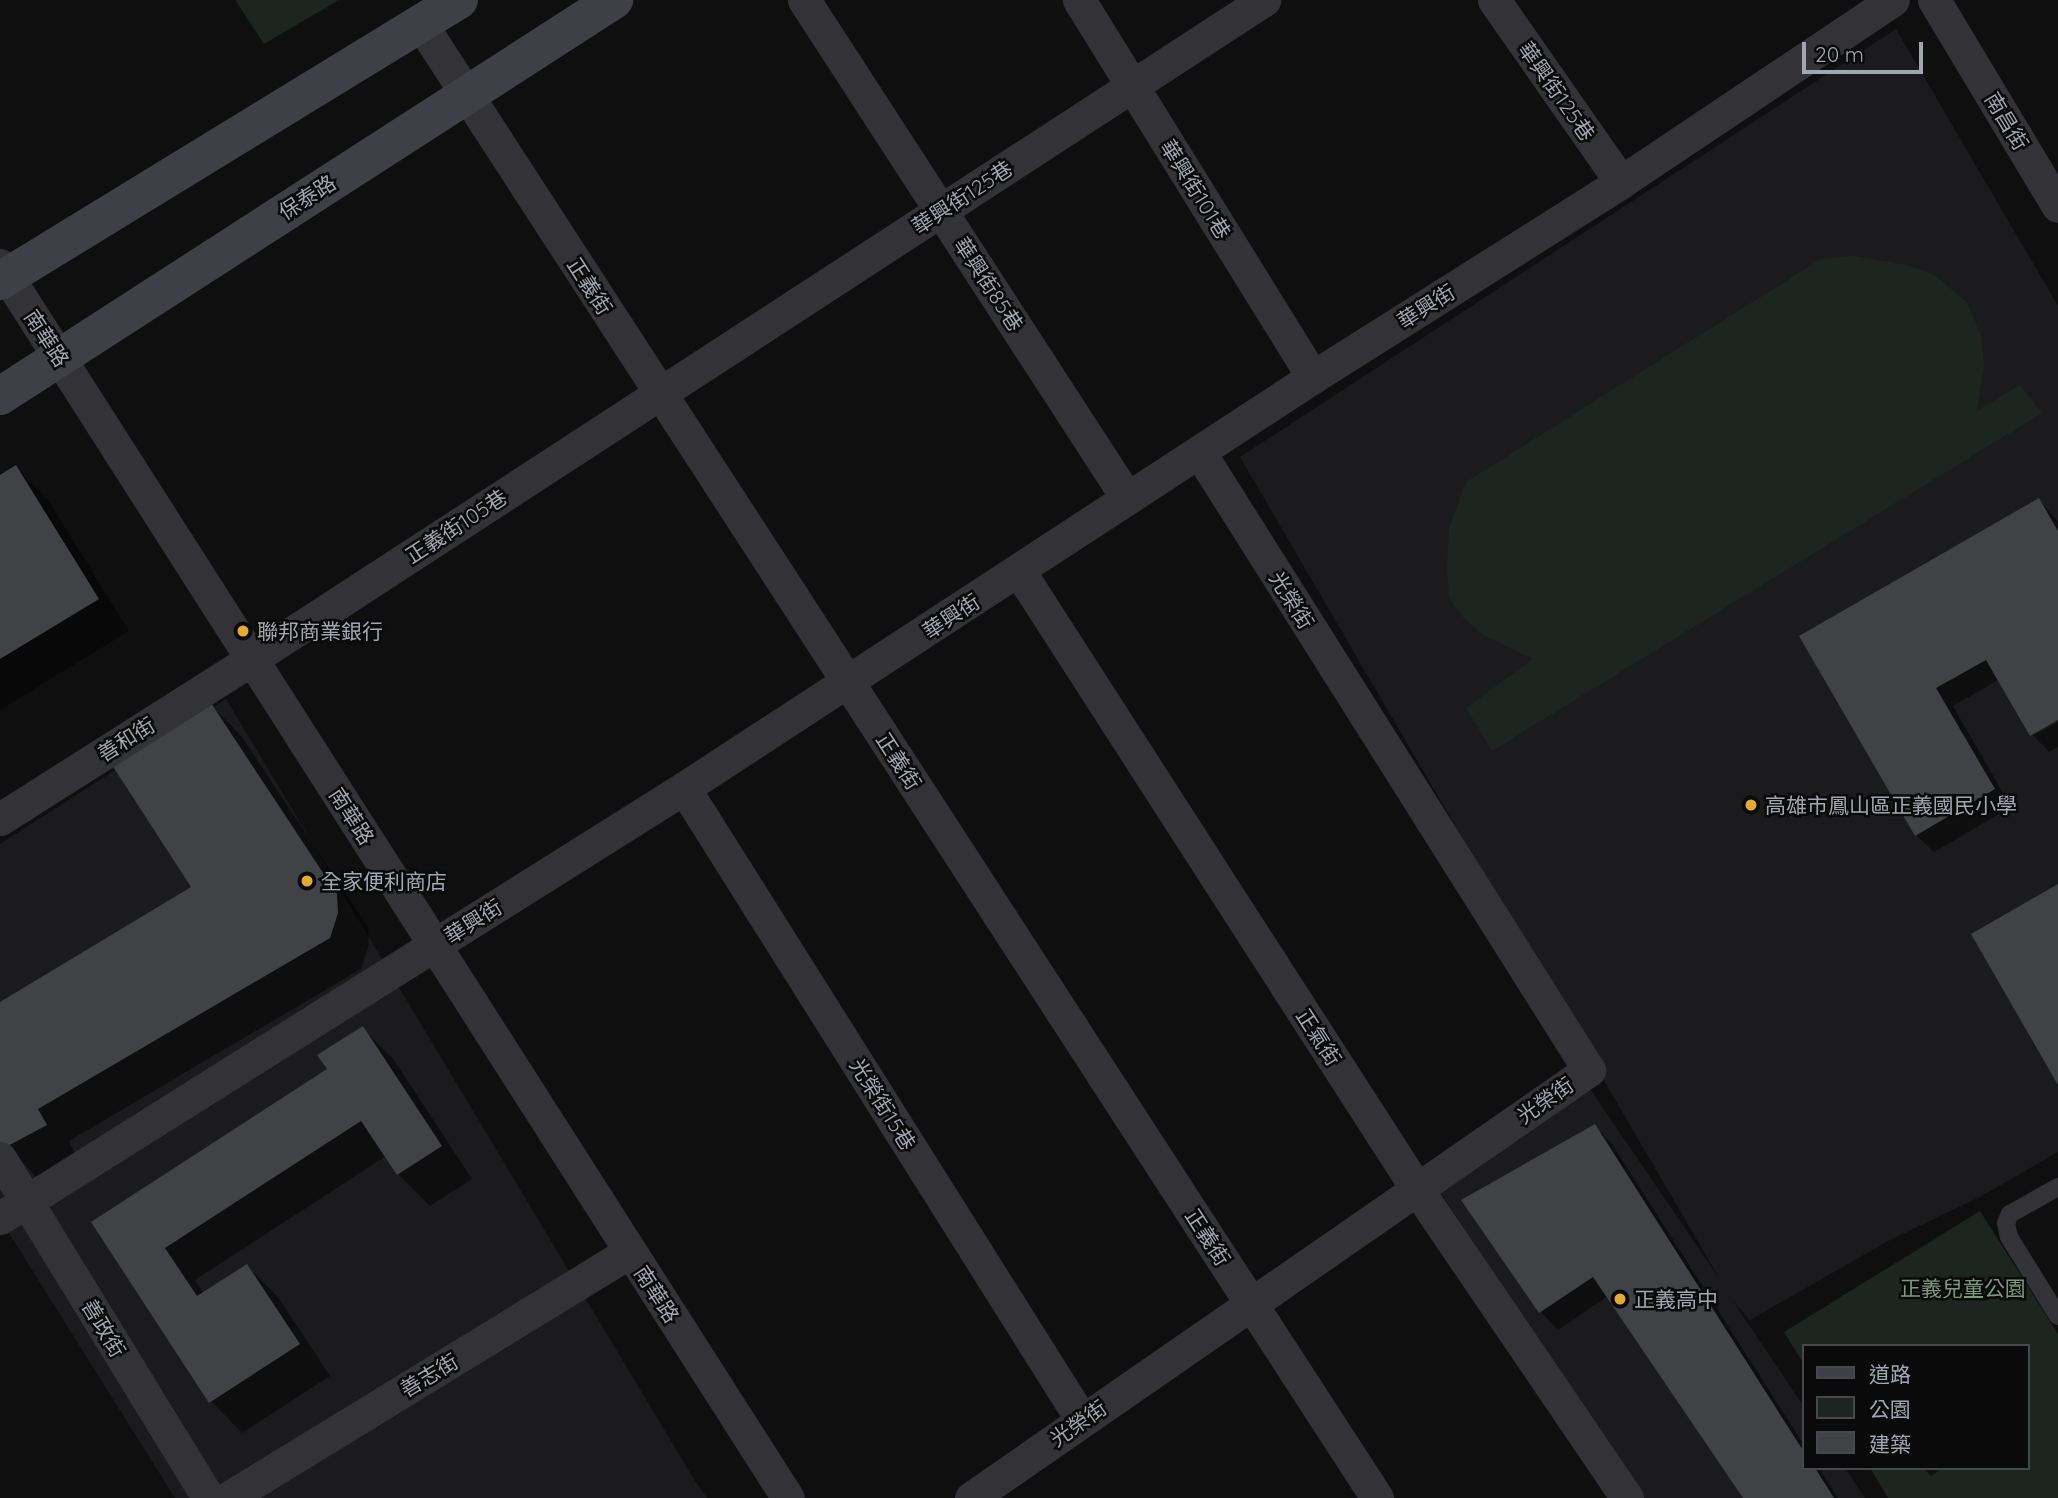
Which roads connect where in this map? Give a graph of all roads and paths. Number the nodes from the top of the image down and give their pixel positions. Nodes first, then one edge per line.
1 (459, 0) edge
2 (614, 0) edge
3 (804, 0) edge
4 (1079, 0) edge
5 (1264, 0) edge
6 (1494, 0) edge
7 (1893, 0) edge
8 (1934, 0) edge
9 (421, 24) junction
10 (1132, 86) junction
11 (466, 94) junction
12 (1621, 182) junction
13 (2058, 206) edge
14 (942, 210) junction
15 (2, 274) edge
16 (59, 357) junction
17 (1313, 377) junction
18 (660, 393) junction
19 (0, 396) edge
20 (1200, 453) junction
21 (1127, 498) junction
22 (1019, 571) junction
23 (252, 659) junction
24 (848, 682) junction
25 (684, 788) junction
26 (0, 819) edge
27 (435, 945) junction
28 (0, 1158) edge
29 (2058, 1187) edge
30 (1417, 1189) junction
31 (13, 1210) edge
32 (630, 1252) junction
33 (1250, 1302) junction
34 (2058, 1316) edge
35 (1082, 1420) junction
36 (208, 1498) edge
37 (228, 1498) edge
38 (788, 1498) edge
39 (971, 1498) edge
40 (1377, 1498) edge
41 (1628, 1498) edge

1 - 9 street
2 - 11 street, 保泰路
3 - 14 street, 華興街85巷
4 - 10 street, 華興街101巷
5 - 10 street, 華興街125巷
6 - 12 street, 華興街125巷
7 - 12 street, 華興街
8 - 13 street, 南昌街
9 - 11 street, 正義街
9 - 15 street
10 - 14 street, 華興街125巷
10 - 17 street, 華興街101巷
11 - 16 street, 保泰路
11 - 18 street, 正義街
12 - 17 street, 華興街
14 - 18 street, 華興街125巷
14 - 21 street, 華興街85巷
15 - 16 street, 南華路
16 - 19 street, 保泰路
16 - 23 street, 南華路
17 - 20 street, 華興街
18 - 23 street, 正義街105巷
18 - 24 street, 正義街
20 - 21 street, 華興街
20 - 30 street, 光榮街
21 - 22 street, 華興街
22 - 24 street, 華興街
22 - 30 street, 正氣街
23 - 26 street, 善和街
23 - 27 street, 南華路
24 - 25 street, 華興街
24 - 33 street, 正義街
25 - 27 street, 華興街
25 - 35 street, 光榮街15巷
27 - 31 street, 華興街
27 - 32 street, 南華路
28 - 31 street, 善政街
29 - 34 lane
30 - 33 street, 光榮街
30 - 41 street, 正氣街
31 - 36 street, 善政街
32 - 37 street, 善志街
32 - 38 street, 南華路
33 - 35 street, 光榮街
33 - 40 street, 正義街
35 - 39 street, 光榮街

